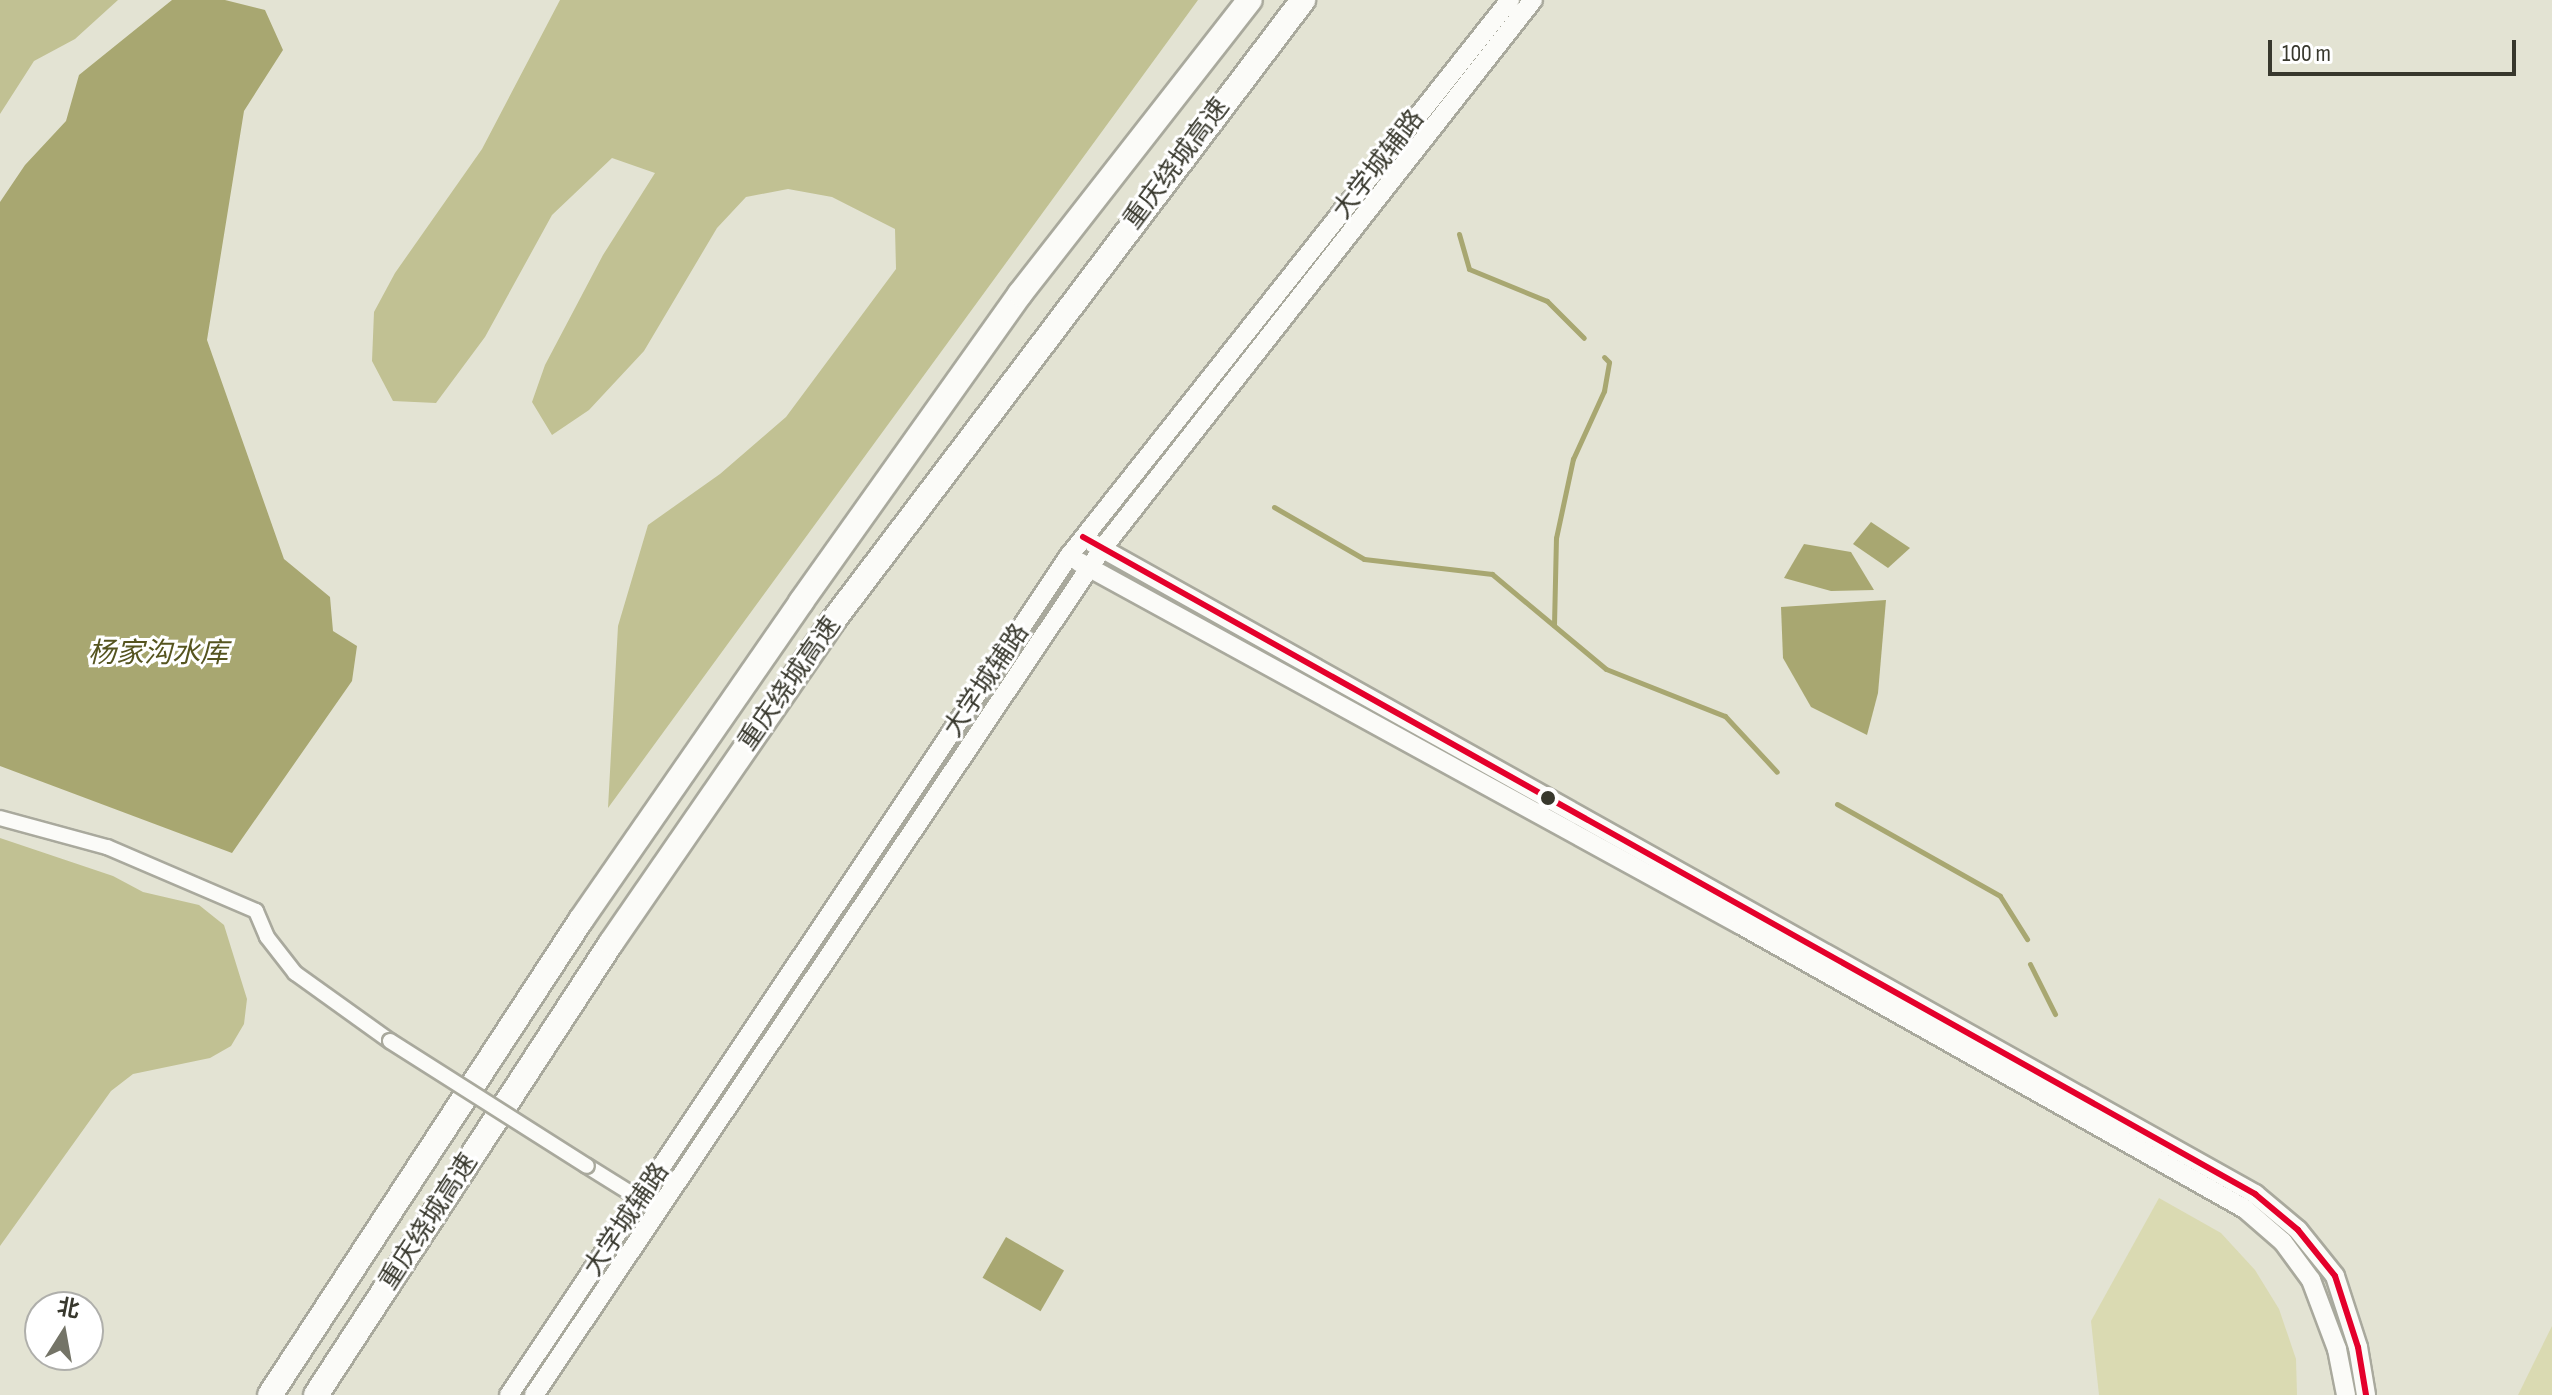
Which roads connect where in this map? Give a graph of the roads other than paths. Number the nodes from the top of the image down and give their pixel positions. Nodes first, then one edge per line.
1 (1250, 0) edge
2 (1303, 0) edge
3 (1510, 0) edge
4 (1533, 0) edge
5 (1083, 537) junction
6 (1102, 549) junction
7 (1069, 556) junction
8 (1089, 569) junction
9 (0, 818) edge
10 (649, 1204) junction
11 (270, 1395) edge
12 (316, 1395) edge
13 (509, 1395) edge
14 (534, 1395) edge
15 (2346, 1395) edge
16 (2366, 1395) edge

1 - 11 highway, 重庆绕城高速
2 - 12 highway, 重庆绕城高速
3 - 5 street, 大学城辅路
4 - 6 street, 大学城辅路
5 - 6 street
5 - 7 street, 大学城辅路
6 - 8 street, 大学城辅路
6 - 16 street
7 - 8 street
7 - 10 street, 大学城辅路
8 - 10 street, 大学城辅路
8 - 15 street
9 - 10 street, bridge
10 - 13 street, 大学城辅路
10 - 14 street, 大学城辅路

